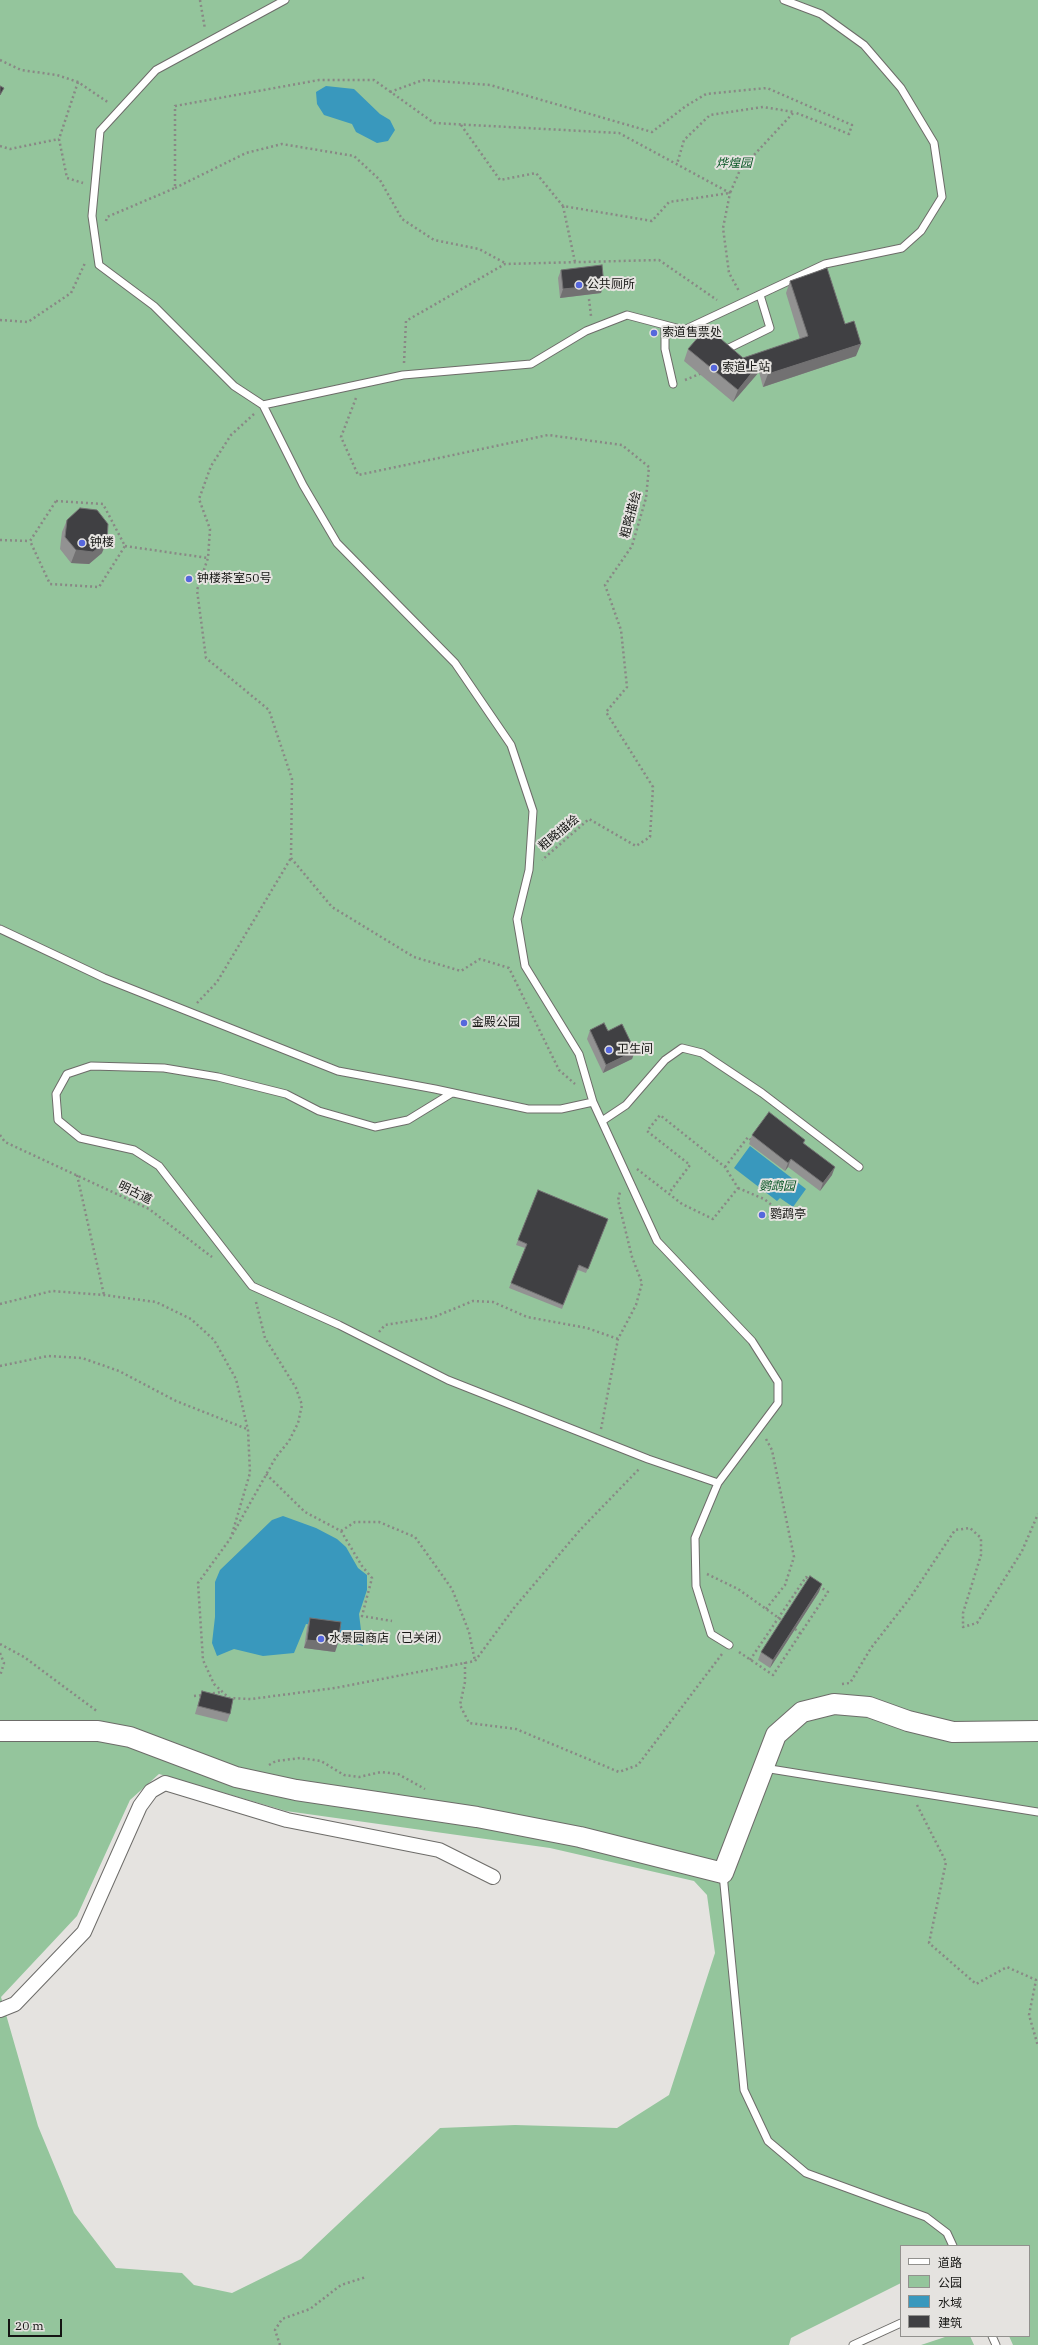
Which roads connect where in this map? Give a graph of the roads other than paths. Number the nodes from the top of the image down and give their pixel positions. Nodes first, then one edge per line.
1 (284, 0) edge
2 (784, 0) edge
3 (760, 295) junction
4 (665, 325) junction
5 (727, 348) edge
6 (673, 384) road end
7 (263, 405) junction
8 (0, 929) edge
9 (452, 1093) junction
10 (593, 1102) junction
11 (602, 1121) junction
12 (859, 1168) dead end
13 (718, 1483) junction
14 (729, 1646) road end
15 (0, 1731) edge
16 (1038, 1731) edge
17 (762, 1767) junction
18 (1038, 1812) edge
19 (723, 1873) junction
20 (493, 1877) dead end
21 (0, 2010) edge
22 (953, 2245) edge
23 (900, 2323) edge
24 (853, 2345) edge

1 - 7 lane
2 - 3 lane
3 - 4 lane
3 - 5 lane
4 - 6 lane
4 - 7 lane
7 - 10 lane
8 - 9 lane
9 - 10 lane
9 - 13 lane
10 - 11 lane
11 - 12 lane
11 - 13 lane
13 - 14 lane
15 - 19 street
16 - 17 street
17 - 18 lane
17 - 19 street
19 - 22 lane
20 - 21 street
23 - 24 lane

